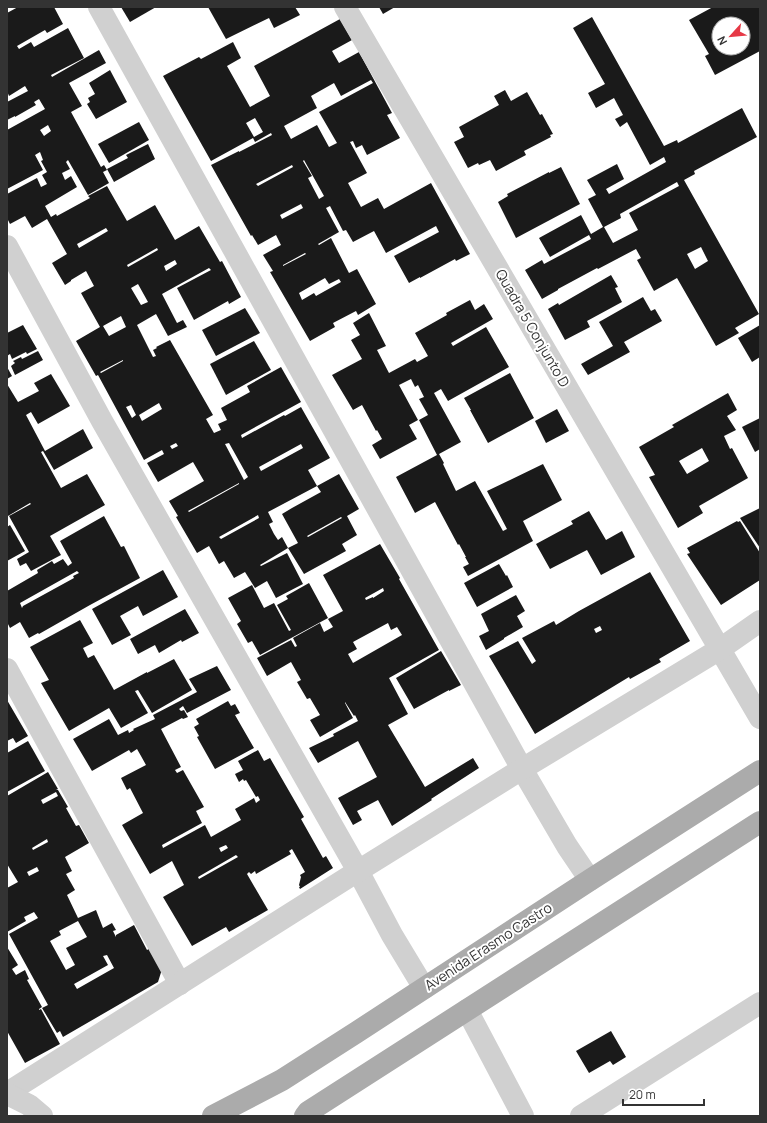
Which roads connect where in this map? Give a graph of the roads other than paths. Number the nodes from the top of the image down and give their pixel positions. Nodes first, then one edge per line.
1 (100, 7) edge
2 (346, 7) edge
3 (7, 246) edge
4 (760, 621) edge
5 (720, 649) junction
6 (7, 669) edge
7 (760, 718) edge
8 (522, 770) junction
9 (760, 771) edge
10 (760, 822) edge
11 (358, 871) junction
12 (590, 880) junction
13 (180, 984) junction
14 (424, 988) junction
15 (760, 1003) edge
16 (467, 1010) junction
17 (7, 1093) edge
18 (42, 1116) edge
19 (213, 1116) edge
20 (305, 1116) edge
21 (523, 1116) edge
22 (581, 1116) edge

1 - 8 street
2 - 5 street, Quadra 5 Conjunto D
3 - 11 street
4 - 5 street
5 - 7 street, Quadra 5 Conjunto D
5 - 8 street
6 - 13 street
8 - 11 street
8 - 12 street
9 - 12 main road, Avenida Erasmo Castro
10 - 16 main road
11 - 13 street
11 - 14 street
12 - 14 main road, Avenida Erasmo Castro
13 - 17 street
14 - 19 main road, Avenida Erasmo Castro
15 - 22 street
16 - 20 main road
16 - 21 street
17 - 18 street

